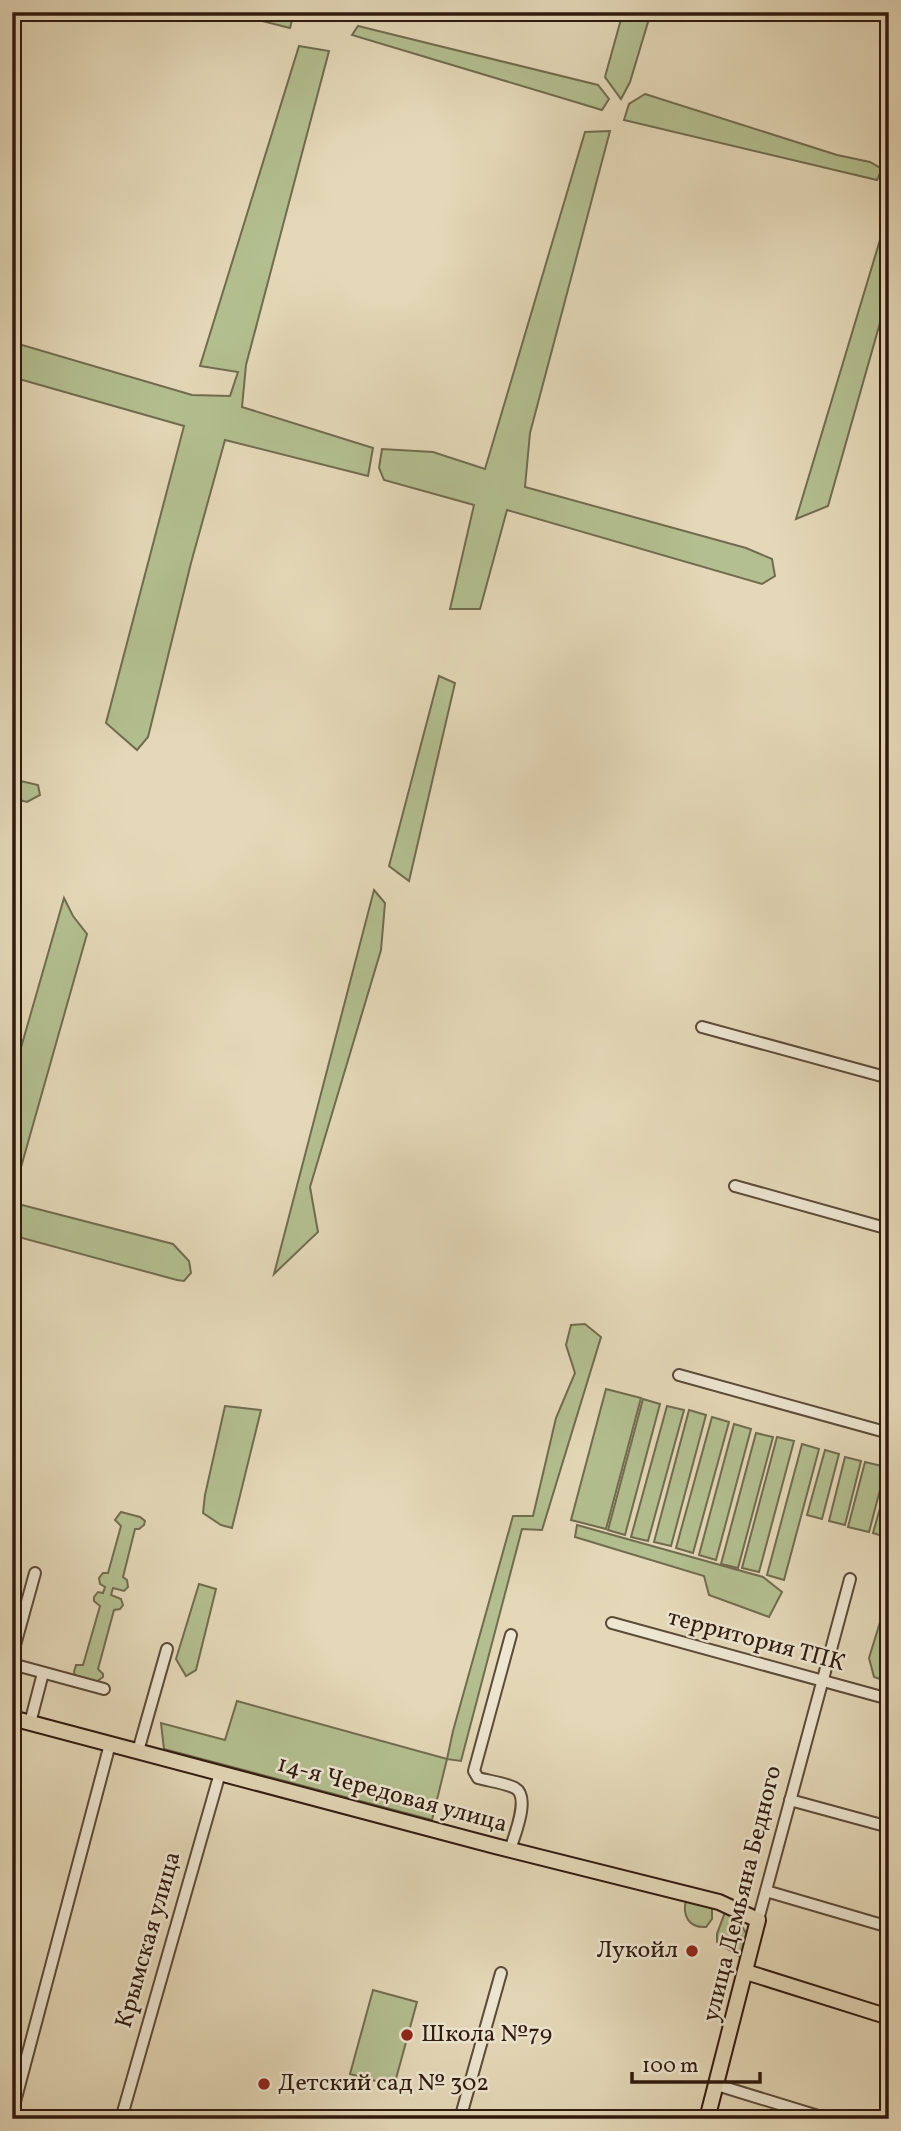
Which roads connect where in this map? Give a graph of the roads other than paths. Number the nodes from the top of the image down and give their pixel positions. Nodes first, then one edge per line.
1 (702, 1027) dead end
2 (889, 1078) edge
3 (734, 1186) dead end
4 (889, 1229) edge
5 (679, 1375) dead end
6 (889, 1433) edge
7 (35, 1573) dead end
8 (850, 1579) dead end
9 (612, 1623) dead end
10 (511, 1635) dead end
11 (167, 1649) dead end
12 (12, 1656) edge
13 (12, 1664) edge
14 (43, 1673) junction
15 (822, 1681) junction
16 (104, 1689) dead end
17 (889, 1699) edge
18 (12, 1718) edge
19 (30, 1723) junction
20 (110, 1744) junction
21 (138, 1751) junction
22 (220, 1773) junction
23 (790, 1800) junction
24 (889, 1827) edge
25 (510, 1850) junction
26 (766, 1891) junction
27 (758, 1920) junction
28 (889, 1927) edge
29 (746, 1972) junction
30 (501, 1973) dead end
31 (889, 2017) edge
32 (717, 2085) junction
33 (12, 2113) edge
34 (121, 2119) edge
35 (460, 2119) edge
36 (708, 2119) edge
37 (828, 2119) edge

1 - 2 street
3 - 4 street
5 - 6 street
7 - 12 street
8 - 15 street, улица Демьяна Бедного
9 - 15 street, территория ТПК
10 - 25 street
11 - 21 street
13 - 14 street
14 - 16 street
14 - 19 street
15 - 17 street, территория ТПК
15 - 23 street, улица Демьяна Бедного
18 - 19 main road, 14-я Чередовая улица
19 - 20 main road, 14-я Чередовая улица
20 - 21 main road, 14-я Чередовая улица
20 - 33 street
21 - 22 main road, 14-я Чередовая улица
22 - 25 main road, 14-я Чередовая улица
22 - 34 street, Крымская улица
23 - 24 street
23 - 26 street, улица Демьяна Бедного
25 - 27 main road, 14-я Чередовая улица
26 - 27 street, улица Демьяна Бедного
26 - 28 street
27 - 29 main road, улица Демьяна Бедного
29 - 31 main road
29 - 32 main road, улица Демьяна Бедного
30 - 35 street
32 - 36 main road, улица Демьяна Бедного
32 - 37 street

